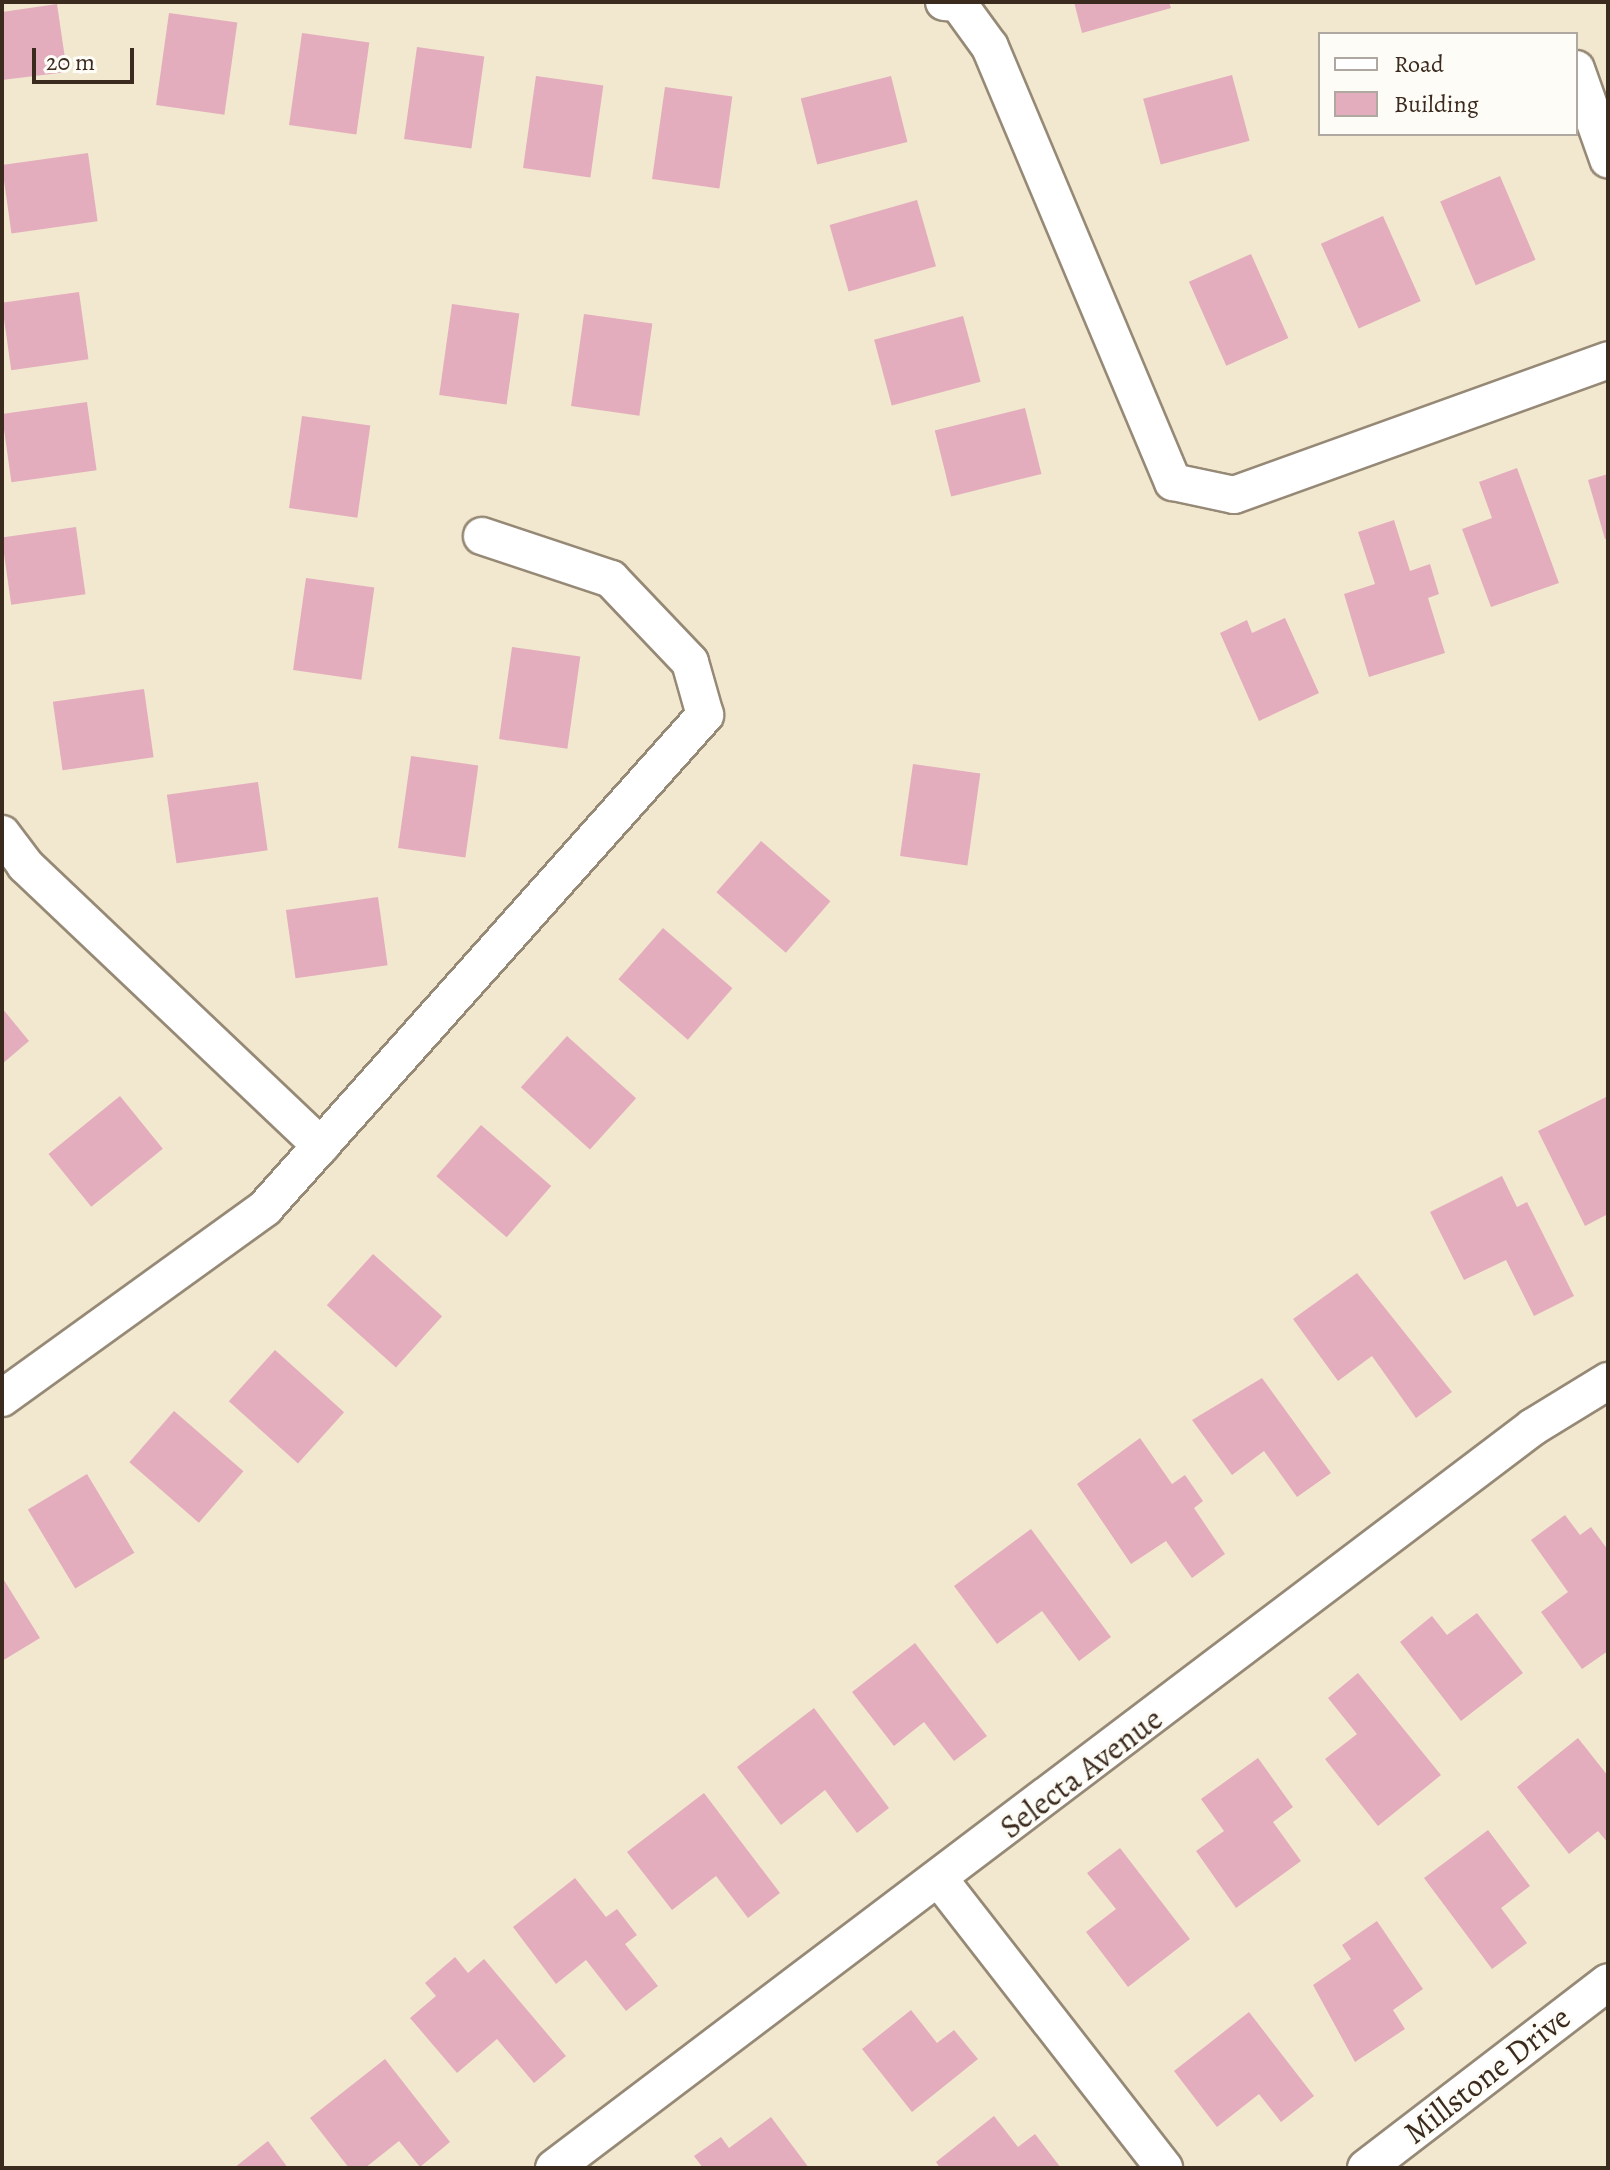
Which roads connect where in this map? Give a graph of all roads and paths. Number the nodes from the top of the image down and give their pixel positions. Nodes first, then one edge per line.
1 (944, 2) edge
2 (1578, 75) edge
3 (1608, 159) edge
4 (1608, 360) edge
5 (482, 536) dead end
6 (2, 834) edge
7 (321, 1146) junction
8 (1608, 1381) edge
9 (2, 1398) edge
10 (940, 1880) junction
11 (1608, 1982) edge
12 (554, 2168) edge
13 (1164, 2168) edge
14 (1366, 2168) edge

1 - 4 street
2 - 3 street
5 - 7 street
6 - 7 street
7 - 9 street
8 - 10 street, Selecta Avenue
10 - 12 street, Selecta Avenue
10 - 13 street
11 - 14 street, Millstone Drive

